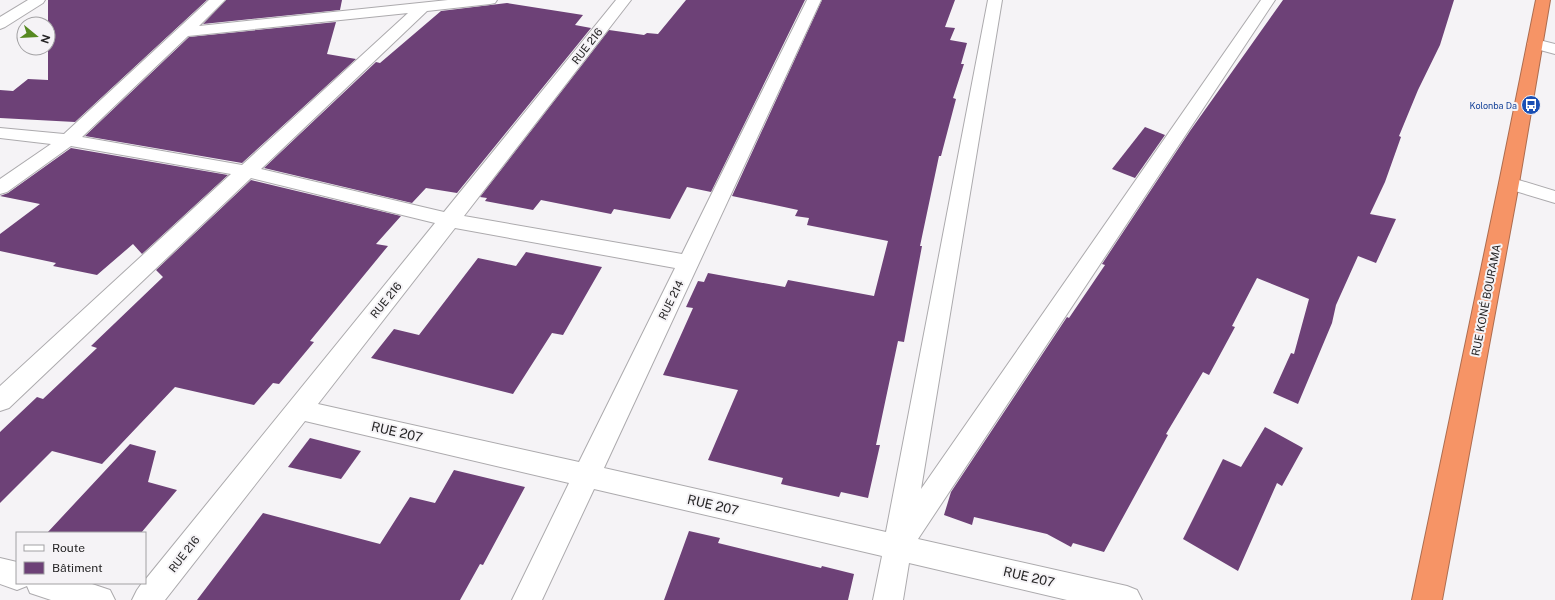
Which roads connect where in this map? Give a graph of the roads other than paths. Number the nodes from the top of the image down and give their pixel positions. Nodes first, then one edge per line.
1 (38, 0) edge
2 (218, 0) edge
3 (490, 0) edge
4 (624, 0) edge
5 (814, 0) edge
6 (995, 0) edge
7 (1268, 0) edge
8 (1543, 0) edge
9 (423, 7) junction
10 (0, 24) edge
11 (184, 32) junction
12 (1545, 46) edge
13 (0, 133) edge
14 (68, 140) junction
15 (245, 171) junction
16 (1509, 183) junction
17 (0, 188) edge
18 (1555, 197) edge
19 (449, 220) junction
20 (689, 263) junction
21 (0, 401) edge
22 (298, 409) junction
23 (587, 476) junction
24 (897, 547) junction
25 (0, 572) edge
26 (16, 576) edge
27 (44, 584) edge
28 (100, 600) edge
29 (147, 600) edge
30 (527, 600) edge
31 (888, 600) edge
32 (1127, 600) edge
33 (1427, 600) edge

1 - 10 street
2 - 11 street
3 - 9 street
4 - 19 street, RUE 216
5 - 20 street, RUE 214
6 - 24 street
7 - 24 street
8 - 12 highway, RUE KONÉ BOURAMA
9 - 11 street
9 - 15 street
11 - 14 street
12 - 16 highway, RUE KONÉ BOURAMA
13 - 14 street
14 - 15 street
14 - 17 street
15 - 19 street
15 - 21 street
16 - 18 street
16 - 33 highway, RUE KONÉ BOURAMA
19 - 20 street
19 - 22 street, RUE 216
20 - 23 street, RUE 214
22 - 23 street, RUE 207
22 - 29 street, RUE 216
23 - 24 street, RUE 207
23 - 30 street, RUE 214
24 - 31 street
24 - 32 street, RUE 207
25 - 26 street
27 - 28 street

